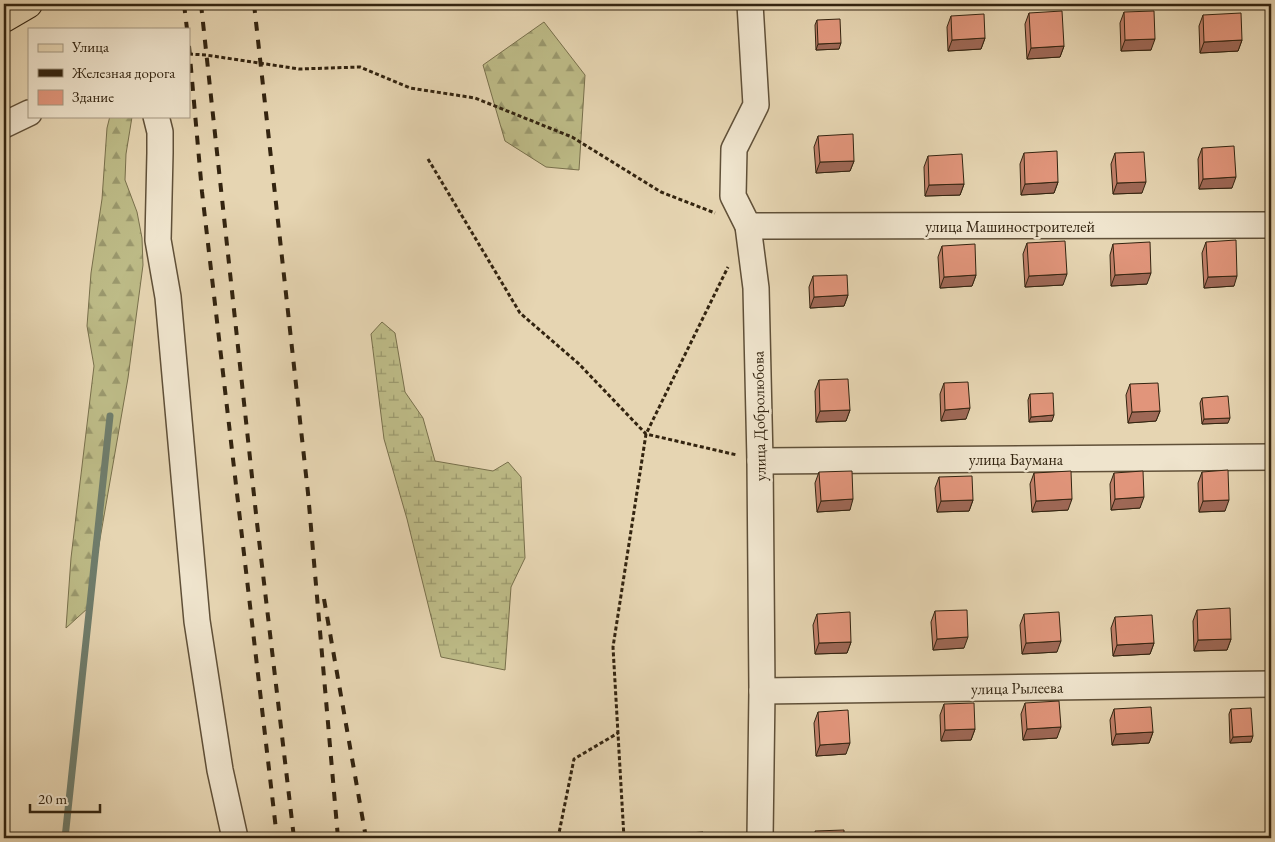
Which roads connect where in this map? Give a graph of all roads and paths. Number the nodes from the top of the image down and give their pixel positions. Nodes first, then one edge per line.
1 (28, 4) edge
2 (750, 4) edge
3 (4, 18) edge
4 (190, 54) edge
5 (28, 114) edge
6 (156, 118) edge
7 (4, 125) edge
8 (428, 160) dead end
9 (748, 226) junction
10 (1271, 226) edge
11 (731, 261) dead end
12 (646, 434) junction
13 (1271, 457) edge
14 (760, 461) junction
15 (1271, 684) edge
16 (762, 691) junction
17 (618, 733) junction
18 (235, 838) edge
19 (558, 838) edge
20 (624, 838) edge
21 (760, 838) edge

1 - 3 main road
2 - 9 street, улица Добролюбова
4 - 9 path
5 - 7 street
6 - 18 street
8 - 12 path
9 - 10 street, улица Машиностроителей
9 - 14 street, улица Добролюбова
11 - 12 path
12 - 14 path
12 - 17 path
13 - 14 street, улица Баумана
14 - 16 street, улица Добролюбова
15 - 16 street, улица Рылеева
16 - 21 street, улица Добролюбова
17 - 19 path
17 - 20 path

